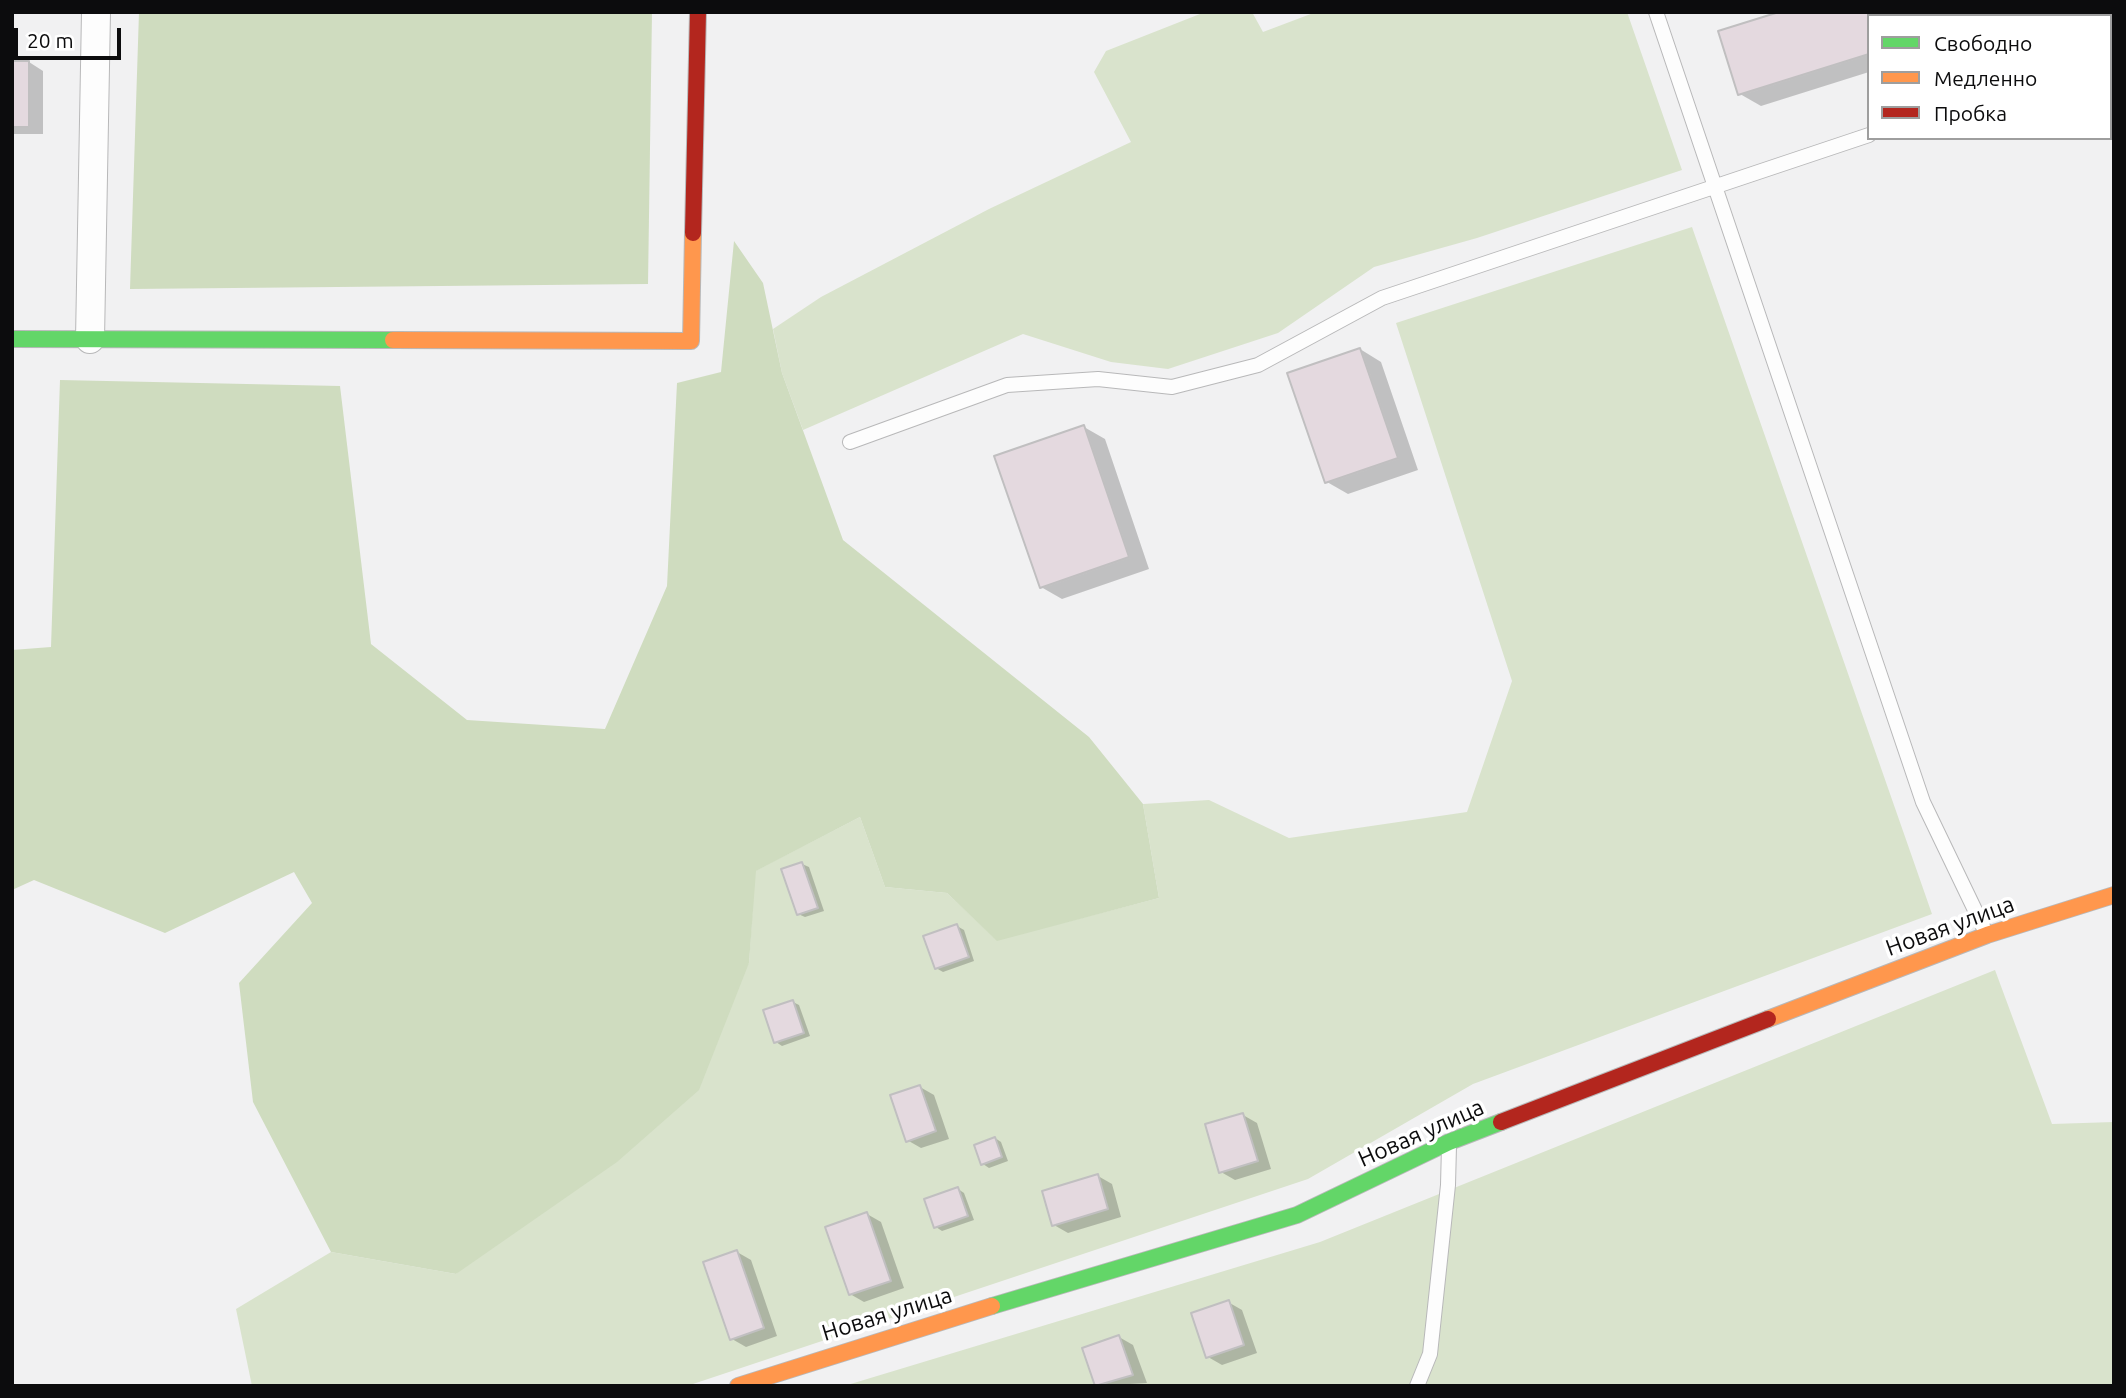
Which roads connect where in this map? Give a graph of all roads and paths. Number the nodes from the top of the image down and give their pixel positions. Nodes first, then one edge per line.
1 (96, 12) edge
2 (698, 12) edge
3 (1656, 12) edge
4 (1867, 136) edge
5 (1715, 186) junction
6 (12, 339) edge
7 (89, 339) junction
8 (850, 442) dead end
9 (2114, 895) edge
10 (1987, 935) junction
11 (1449, 1142) junction
12 (738, 1386) edge
13 (1417, 1386) edge

1 - 7 street
2 - 7 street
3 - 5 lane
4 - 5 lane
5 - 8 lane
5 - 10 lane
6 - 7 street
9 - 10 street, Новая улица
10 - 11 street, Новая улица
11 - 12 street, Новая улица
11 - 13 lane

